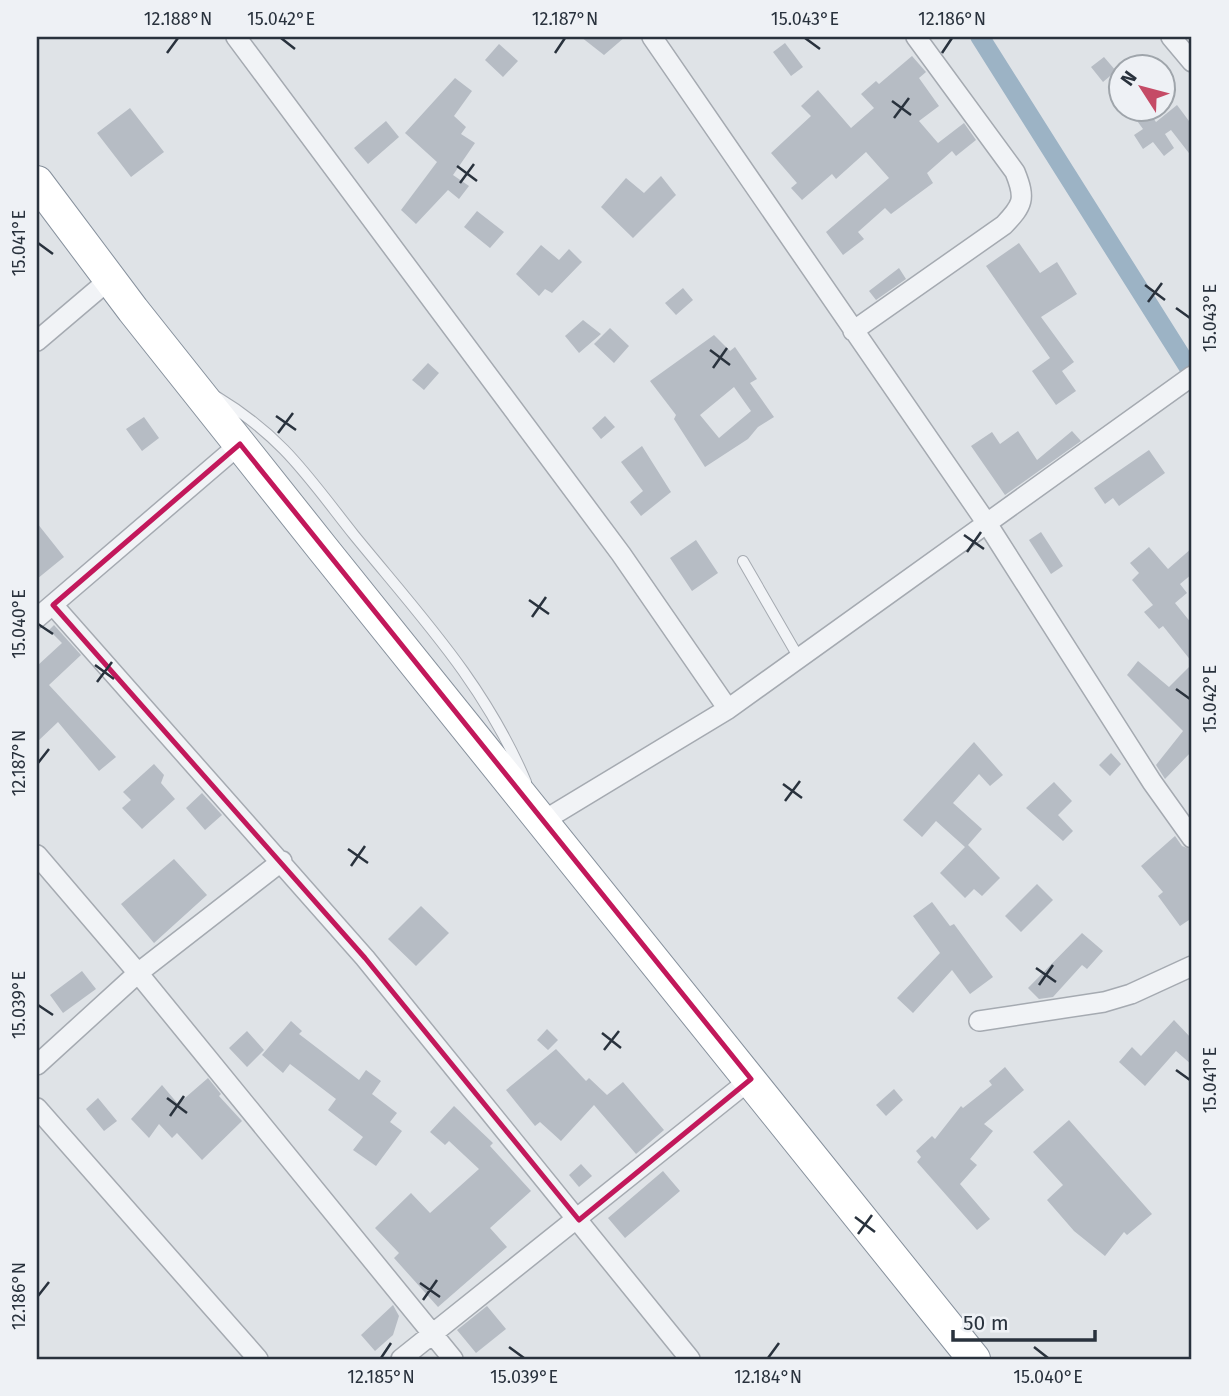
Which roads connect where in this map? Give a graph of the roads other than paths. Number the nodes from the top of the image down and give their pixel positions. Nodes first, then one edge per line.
1 (236, 37) edge
2 (652, 37) edge
3 (916, 37) edge
4 (1171, 37) edge
5 (1192, 62) edge
6 (37, 182) edge
7 (110, 279) junction
8 (853, 331) junction
9 (37, 341) edge
10 (1192, 376) edge
11 (187, 378) junction
12 (240, 444) junction
13 (988, 525) junction
14 (743, 561) dead end
15 (53, 605) junction
16 (37, 618) edge
17 (799, 658) junction
18 (728, 709) junction
19 (543, 821) junction
20 (1192, 838) edge
21 (37, 855) edge
22 (282, 861) junction
23 (1192, 966) edge
24 (138, 973) junction
25 (979, 1021) dead end
26 (37, 1065) edge
27 (751, 1079) junction
28 (37, 1108) edge
29 (579, 1220) junction
30 (432, 1335) junction
31 (257, 1359) edge
32 (401, 1359) edge
33 (453, 1359) edge
34 (690, 1359) edge
35 (974, 1359) edge

1 - 18 street
2 - 8 street
3 - 8 street
4 - 5 street
6 - 7 highway
7 - 9 street
7 - 11 highway
8 - 13 street
10 - 13 street
11 - 12 highway
11 - 19 lane
12 - 15 street
12 - 19 highway
13 - 17 street
13 - 20 street
14 - 17 lane
15 - 16 street
15 - 22 street
17 - 18 street
18 - 19 street
19 - 27 highway
21 - 24 street
22 - 24 street
22 - 29 street
23 - 25 street
24 - 26 street
24 - 30 street
27 - 29 street
27 - 35 highway
28 - 31 street
29 - 30 street
29 - 34 street
30 - 32 street
30 - 33 street

